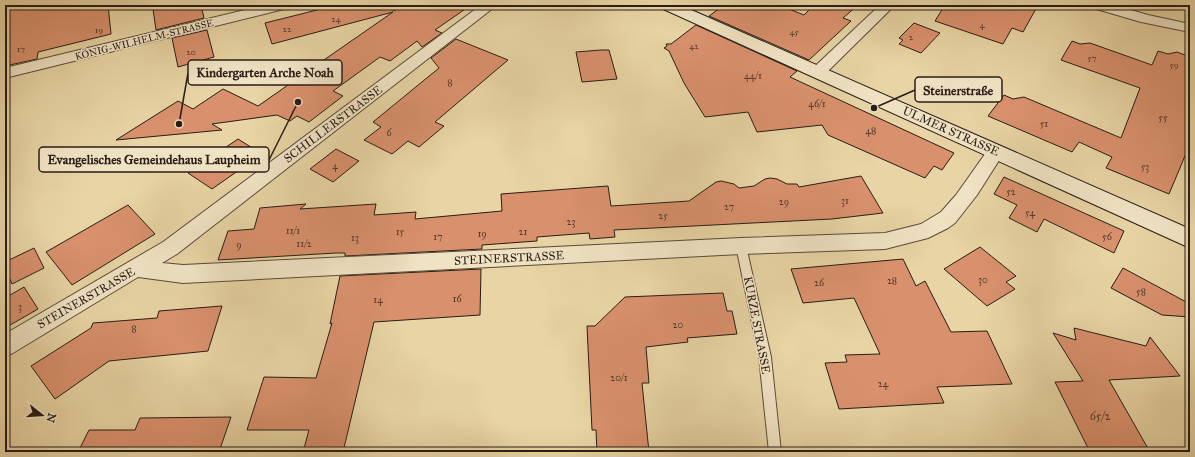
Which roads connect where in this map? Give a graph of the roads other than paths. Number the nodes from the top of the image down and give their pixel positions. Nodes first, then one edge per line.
1 (282, 5) edge
2 (490, 5) edge
3 (667, 5) edge
4 (888, 5) edge
5 (1098, 5) edge
6 (1190, 28) edge
7 (818, 72) junction
8 (5, 73) edge
9 (996, 151) junction
10 (1190, 239) edge
11 (741, 246) junction
12 (135, 268) junction
13 (5, 346) edge
14 (775, 452) edge

1 - 8 street, KÖNIG-WILHELM-STRASSE
2 - 12 street, SCHILLERSTRASSE
3 - 7 main road, ULMER STRASSE
4 - 7 street
5 - 6 street
7 - 9 main road, ULMER STRASSE
9 - 10 main road, ULMER STRASSE
9 - 11 street, STEINERSTRASSE
11 - 12 street, STEINERSTRASSE
11 - 14 lane, KURZE STRASSE
12 - 13 street, STEINERSTRASSE

